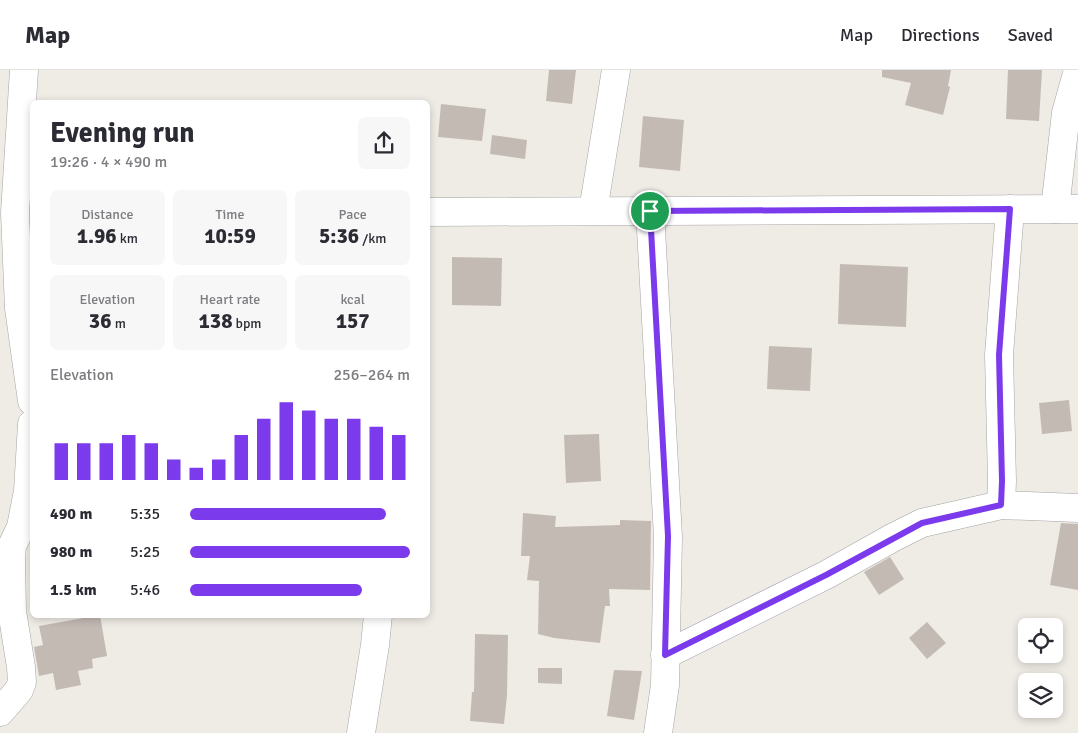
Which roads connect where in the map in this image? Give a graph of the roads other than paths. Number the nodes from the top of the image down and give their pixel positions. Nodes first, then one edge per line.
1 (24, 70) edge
2 (616, 70) edge
3 (1078, 70) edge
4 (1010, 209) junction
5 (1066, 209) edge
6 (594, 211) junction
7 (650, 211) junction
8 (430, 212) edge
9 (16, 213) edge
10 (30, 387) edge
11 (30, 458) edge
12 (1001, 505) junction
13 (1078, 508) edge
14 (378, 618) edge
15 (665, 655) junction
16 (0, 712) edge
17 (361, 733) edge
18 (658, 733) edge

1 - 9 street
2 - 6 street
3 - 5 street
4 - 5 street
4 - 7 street
4 - 12 street
6 - 7 street
6 - 8 street
7 - 15 street
9 - 10 street
11 - 16 street
12 - 13 street
12 - 15 street
14 - 17 street
15 - 18 street

